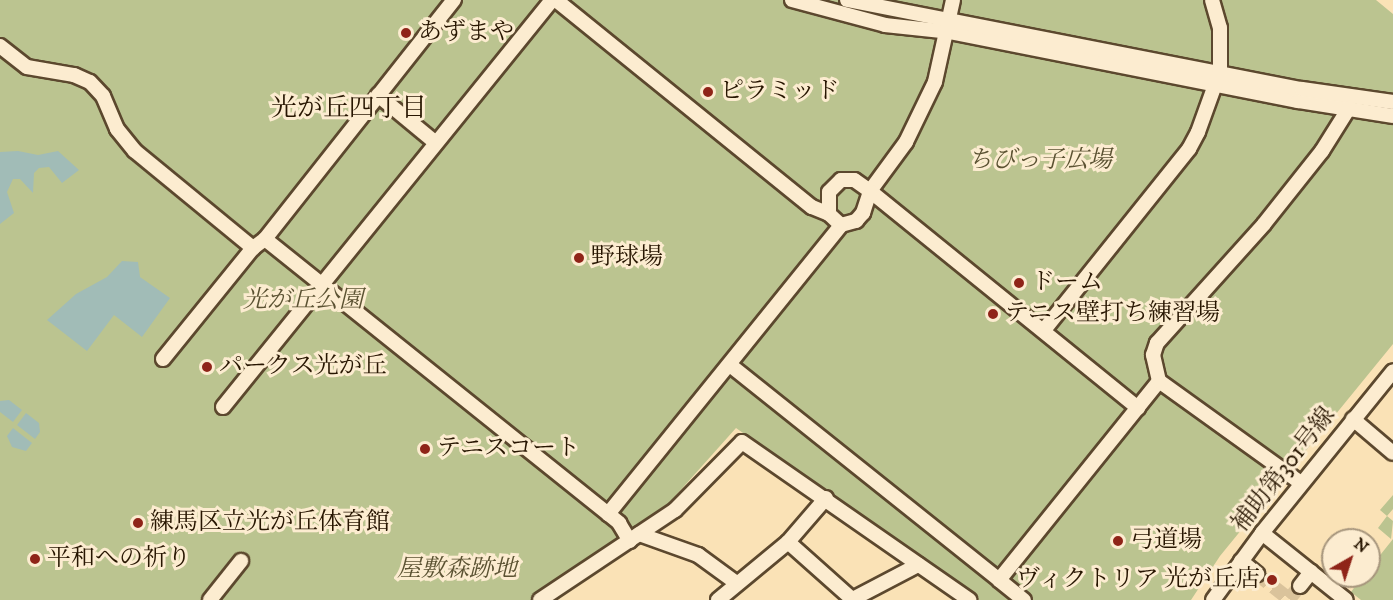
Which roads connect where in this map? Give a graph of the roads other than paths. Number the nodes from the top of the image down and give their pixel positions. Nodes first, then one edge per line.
1 (454, 0) edge
2 (552, 0) edge
3 (556, 0) edge
4 (792, 0) edge
5 (847, 0) edge
6 (953, 0) edge
7 (1212, 0) edge
8 (952, 18) junction
9 (949, 32) junction
10 (0, 46) edge
11 (1220, 71) junction
12 (1217, 86) junction
13 (378, 95) junction
14 (1393, 102) edge
15 (1348, 108) junction
16 (1393, 116) edge
17 (436, 143) junction
18 (870, 191) junction
19 (828, 214) junction
20 (841, 225) junction
21 (264, 239) junction
22 (253, 248) junction
23 (321, 285) junction
24 (1044, 330) junction
25 (163, 359) dead end
26 (730, 365) junction
27 (1393, 371) edge
28 (1159, 381) junction
29 (223, 407) dead end
30 (1138, 408) junction
31 (1353, 419) junction
32 (1393, 453) edge
33 (1300, 483) junction
34 (826, 498) junction
35 (608, 514) junction
36 (1262, 533) junction
37 (635, 537) junction
38 (788, 542) junction
39 (242, 561) dead end
40 (1241, 561) junction
41 (918, 565) junction
42 (1311, 572) junction
43 (1257, 574) tunnel mouth
44 (999, 580) junction
45 (735, 582) junction
46 (1300, 586) tunnel mouth
47 (210, 600) edge
48 (540, 600) edge
49 (718, 600) edge
50 (852, 600) edge
51 (969, 600) edge
52 (1024, 600) edge
53 (1213, 600) edge
54 (1346, 600) edge

1 - 13 street
2 - 17 street
3 - 19 street
4 - 9 street
5 - 8 street
6 - 8 street
7 - 11 street
8 - 9 street
8 - 11 street
9 - 12 street
9 - 18 street
10 - 22 street
11 - 12 street
11 - 14 street
12 - 15 street
12 - 24 street
13 - 17 street
13 - 21 street
15 - 16 street
15 - 28 street
17 - 23 street
18 - 19 street
18 - 20 street
18 - 24 street
19 - 20 street
20 - 26 street
21 - 22 street
21 - 23 street
22 - 25 street
23 - 29 street
23 - 35 street
24 - 30 street
26 - 35 street
26 - 44 street
27 - 31 street, 補助第301号線
28 - 30 street
28 - 33 street
30 - 44 street
31 - 32 street
31 - 33 street, 補助第301号線
33 - 36 street, 補助第301号線
34 - 37 street
34 - 38 street
34 - 41 street
35 - 37 street
36 - 40 street, 補助第301号線
36 - 42 street
37 - 45 street
37 - 48 street
38 - 45 street
38 - 50 street
39 - 47 street
40 - 43 street
40 - 53 street, 補助第301号線
41 - 50 street
41 - 51 street
42 - 46 street
42 - 54 street
44 - 52 street
45 - 49 street

